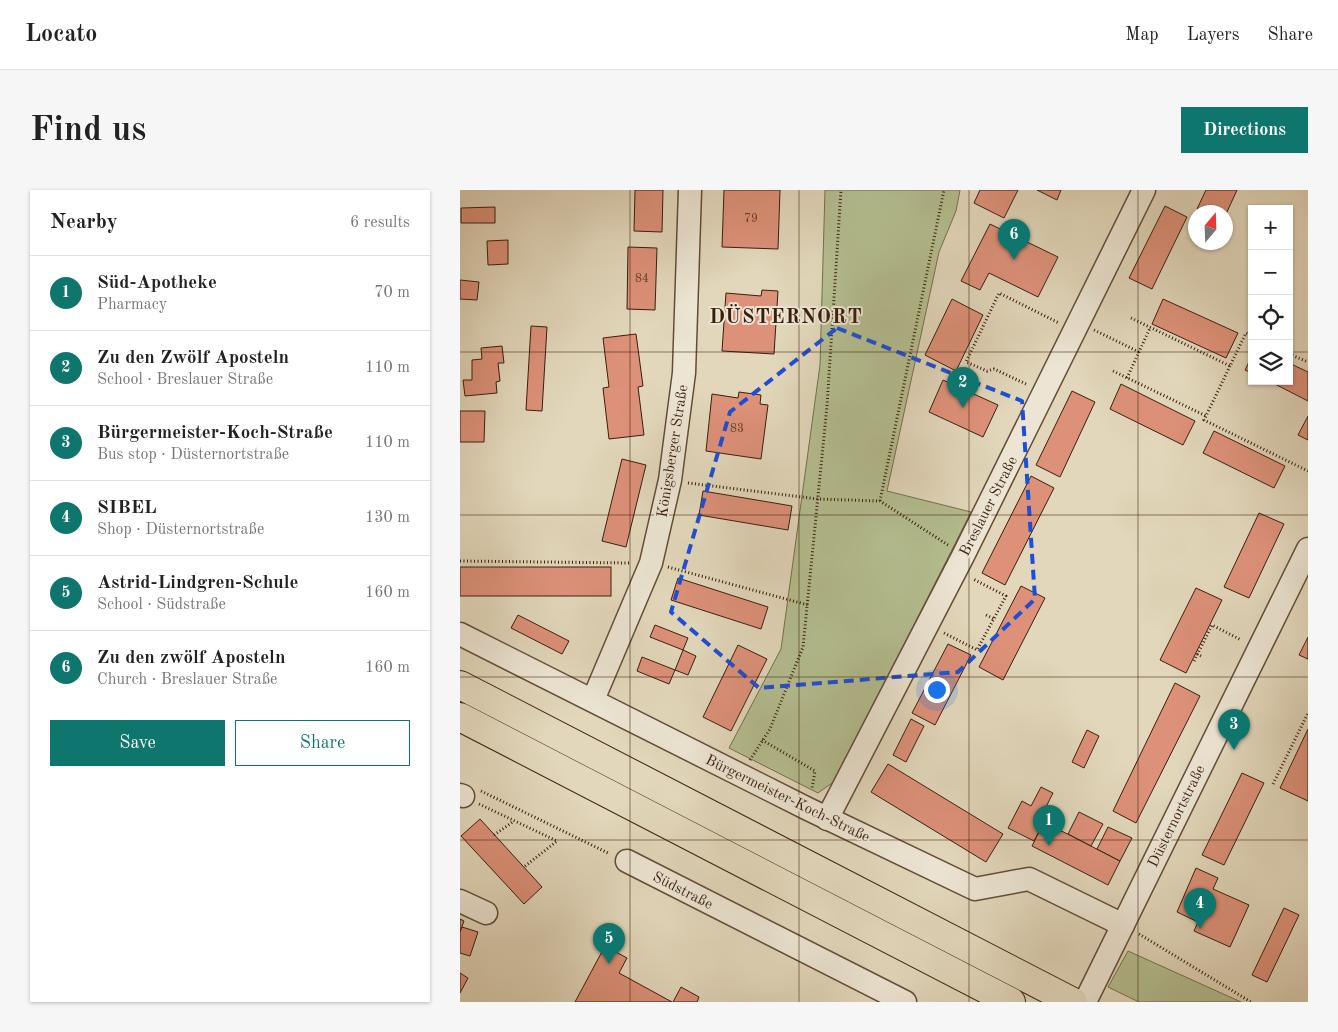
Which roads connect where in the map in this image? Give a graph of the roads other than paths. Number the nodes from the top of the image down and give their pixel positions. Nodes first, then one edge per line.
1 (690, 190) edge
2 (1144, 190) edge
3 (1308, 549) edge
4 (460, 634) edge
5 (460, 686) edge
6 (593, 700) junction
7 (460, 717) edge
8 (818, 814) junction
9 (627, 861) road end
10 (460, 901) edge
11 (486, 913) dead end
12 (1123, 925) junction
13 (1065, 998) edge
14 (904, 1002) edge
15 (1011, 1002) edge
16 (1085, 1002) edge

1 - 6 street, Königsberger Straße
2 - 8 street, Breslauer Straße
3 - 12 street, Düsternortstraße
4 - 6 street, Bürgermeister-Koch-Straße
5 - 13 highway
6 - 8 street, Bürgermeister-Koch-Straße
7 - 15 highway
8 - 12 street, Bürgermeister-Koch-Straße
9 - 14 street, Südstraße
10 - 11 street
12 - 16 street, Düsternortstraße

